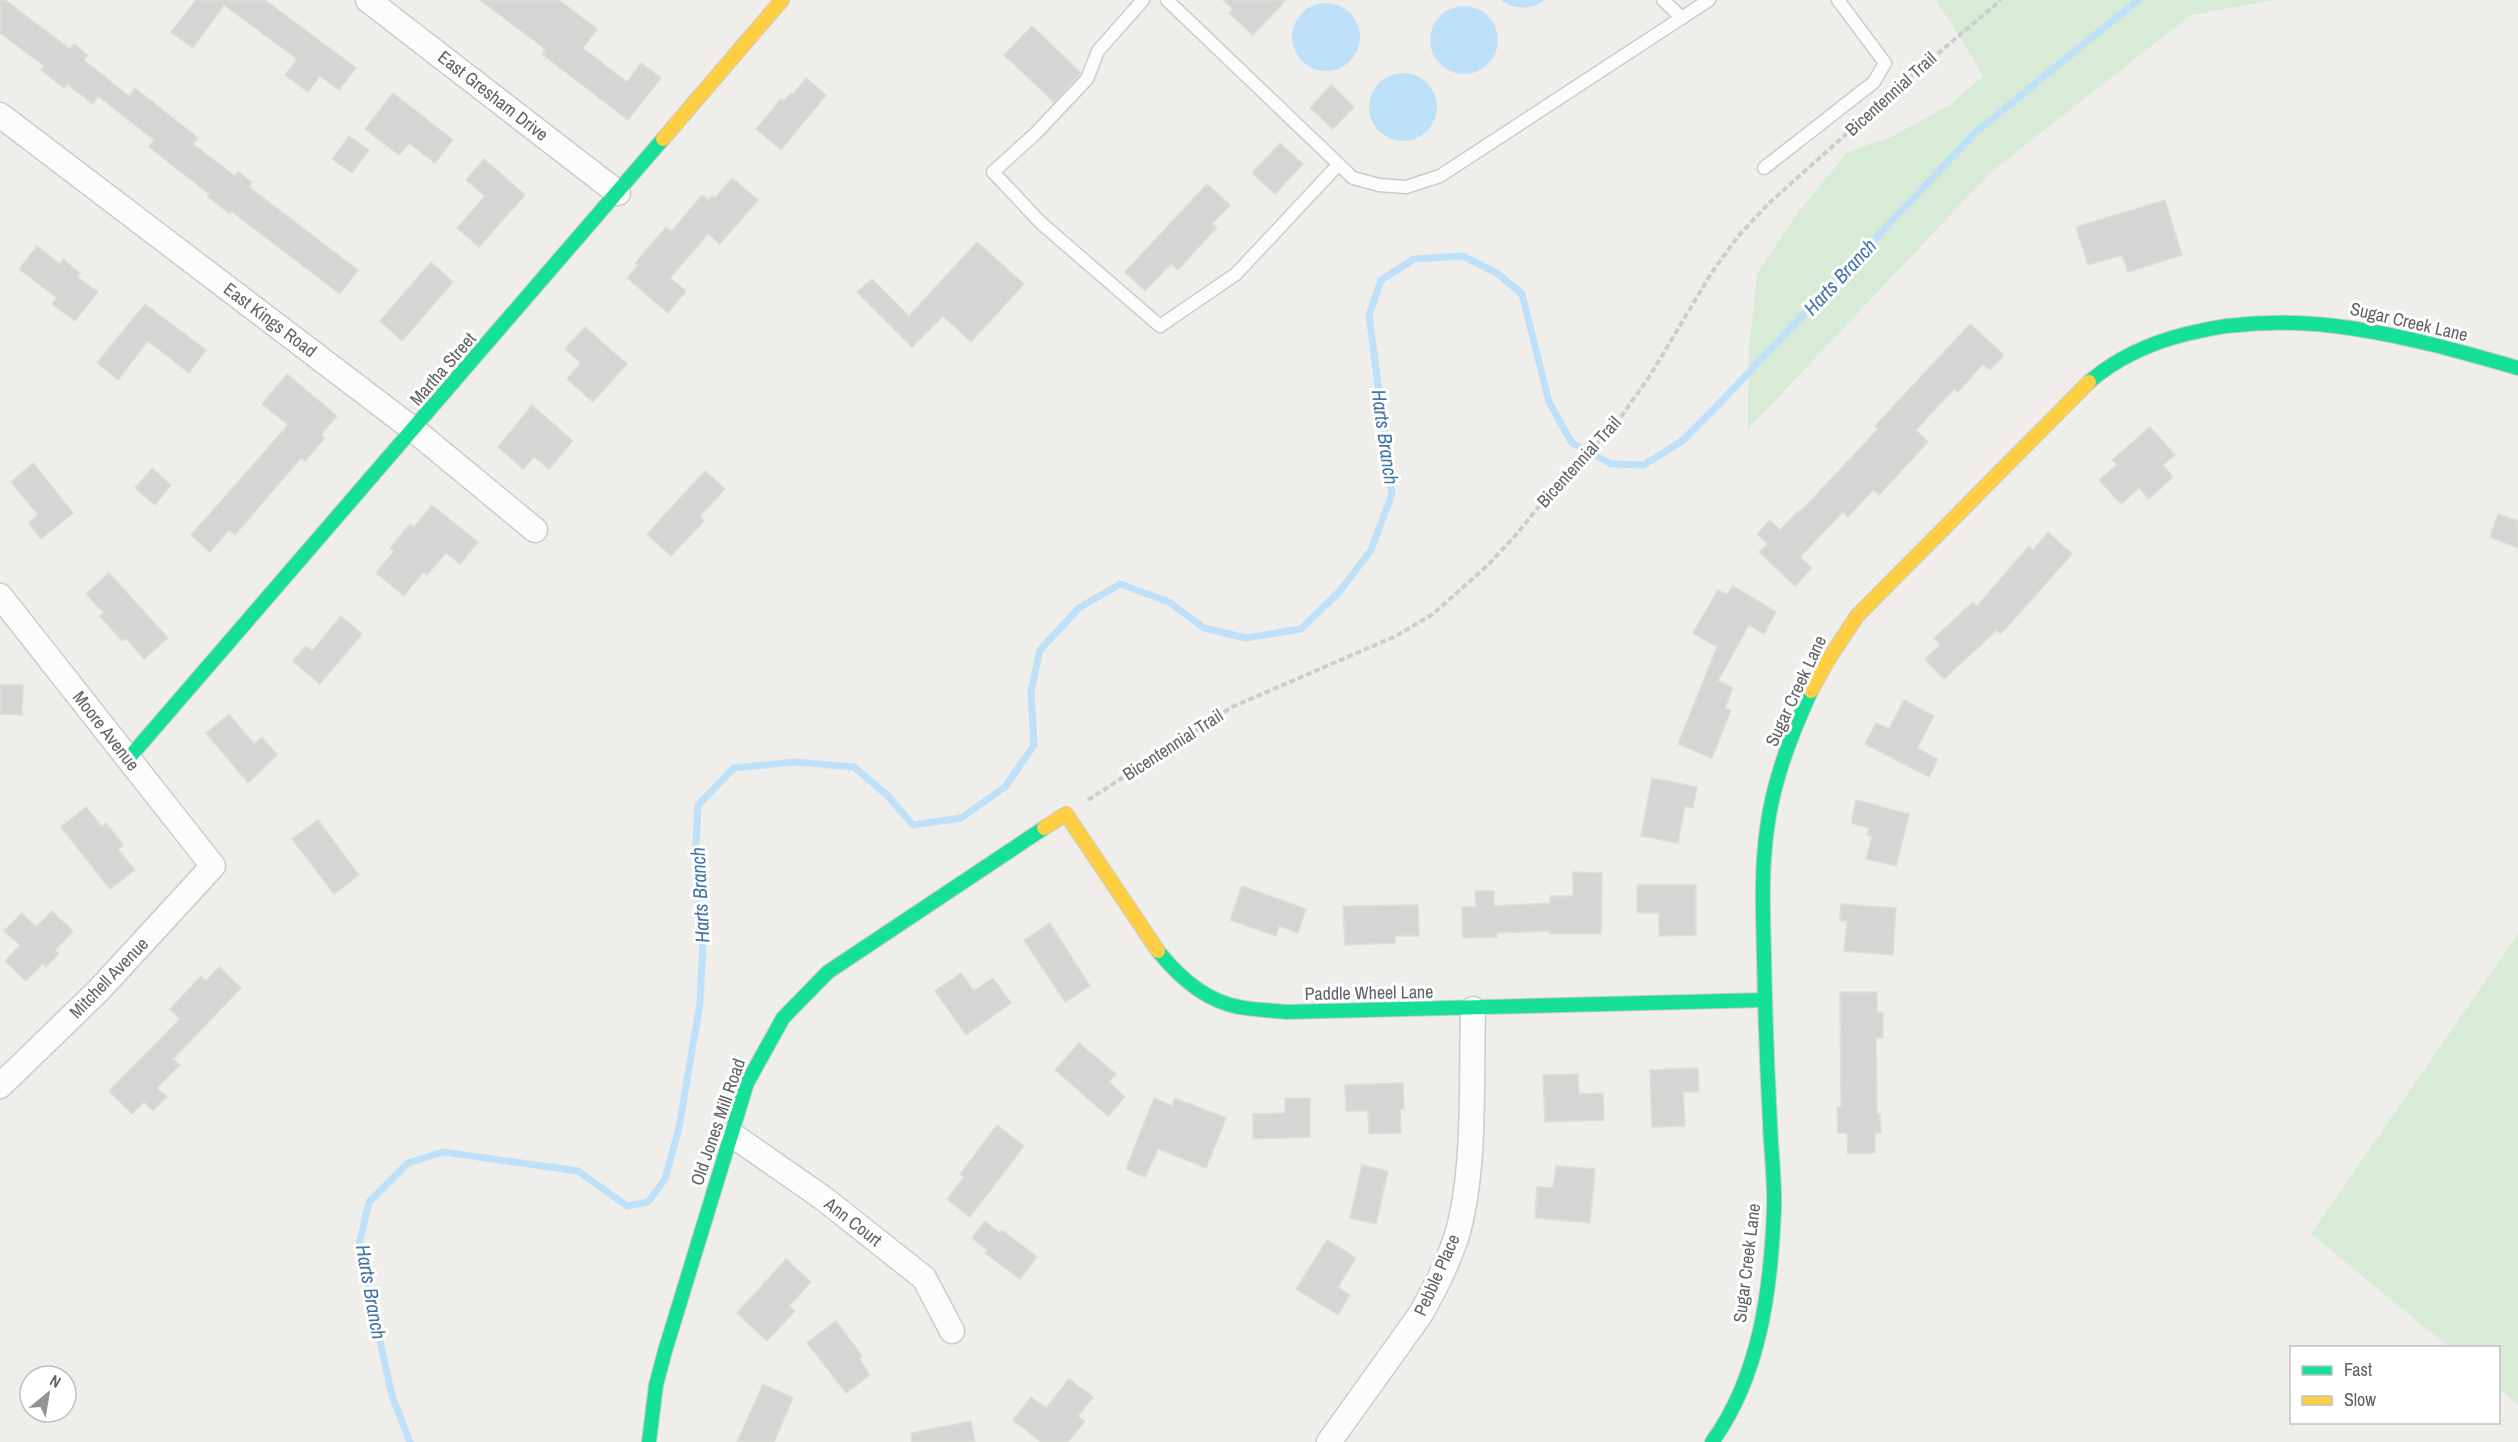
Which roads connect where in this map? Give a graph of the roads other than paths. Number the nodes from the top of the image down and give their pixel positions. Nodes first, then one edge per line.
1 (368, 0) edge
2 (783, 0) edge
3 (1143, 0) edge
4 (1167, 0) edge
5 (1663, 0) edge
6 (1709, 0) edge
7 (1838, 0) edge
8 (1682, 18) junction
9 (0, 115) edge
10 (1338, 165) junction
11 (1764, 168) dead end
12 (618, 193) junction
13 (2518, 368) edge
14 (414, 430) junction
15 (535, 530) dead end
16 (0, 596) edge
17 (128, 759) junction
18 (1066, 814) joint
19 (213, 866) joint
20 (1765, 1000) junction
21 (1473, 1009) junction
22 (0, 1086) edge
23 (731, 1134) junction
24 (952, 1331) dead end
25 (649, 1442) edge
26 (1329, 1442) edge
27 (1712, 1442) edge

1 - 12 street, East Gresham Drive
2 - 12 street, Martha Street
3 - 10 lane
4 - 10 lane
5 - 8 lane
6 - 8 lane
7 - 11 lane
8 - 10 lane
9 - 14 street, East Kings Road
12 - 14 street, Martha Street
13 - 20 street, Sugar Creek Lane
14 - 15 street, East Kings Road
14 - 17 street, Martha Street
16 - 17 street, Moore Avenue
17 - 19 street, Moore Avenue
18 - 21 street, Paddle Wheel Lane
18 - 23 street, Old Jones Mill Road
19 - 22 street, Mitchell Avenue
20 - 21 street, Paddle Wheel Lane
20 - 27 street, Sugar Creek Lane
21 - 26 street, Pebble Place
23 - 24 street, Ann Court
23 - 25 street, Old Jones Mill Road

